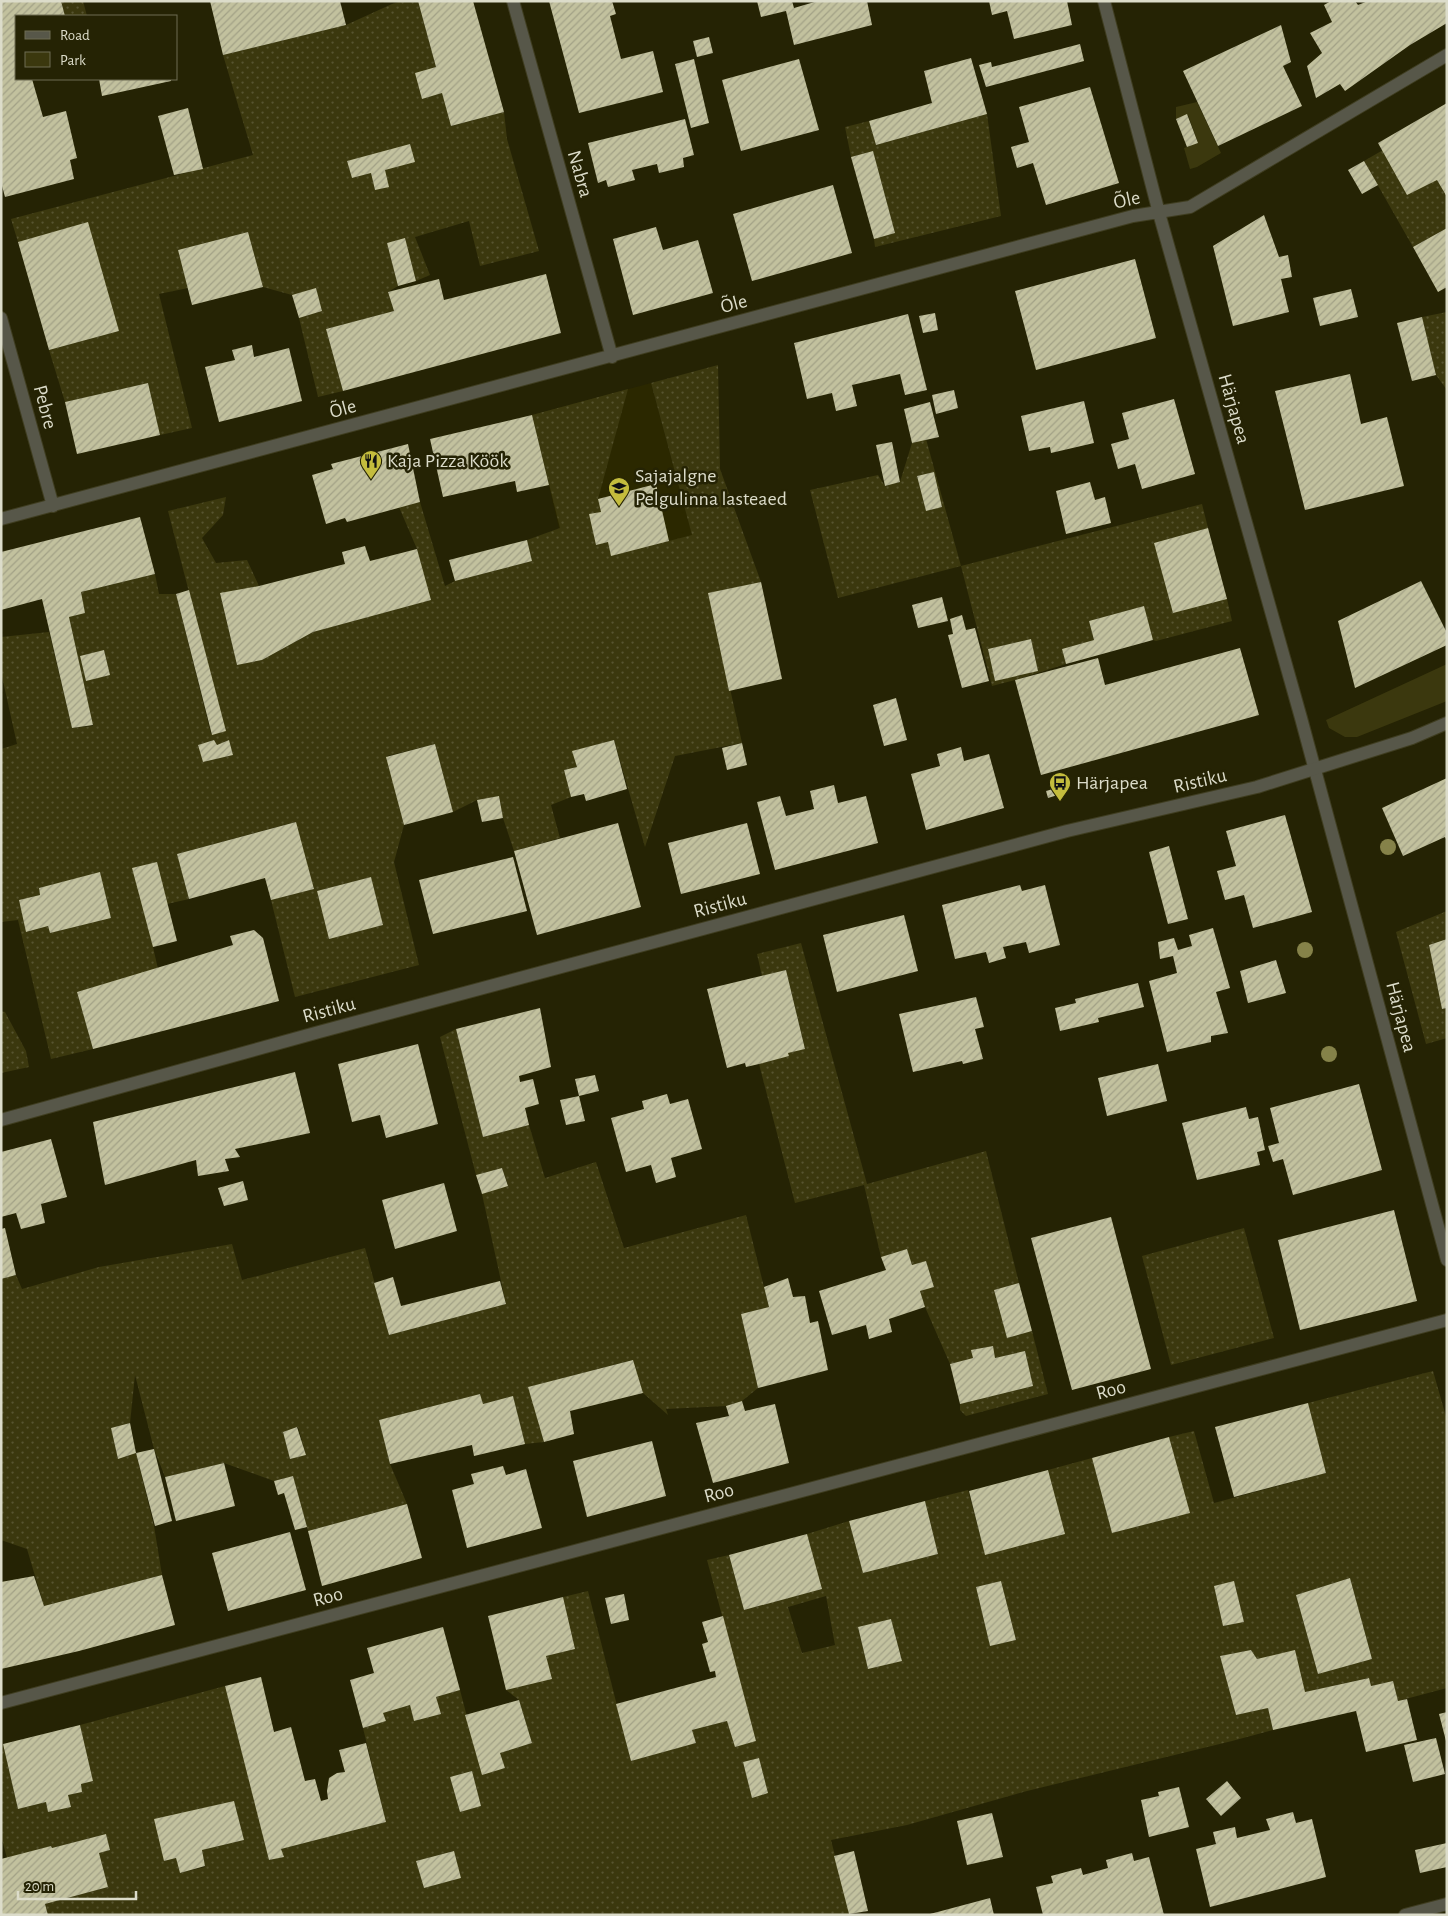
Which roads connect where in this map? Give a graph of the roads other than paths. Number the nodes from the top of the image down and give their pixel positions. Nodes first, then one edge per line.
1 (513, 1) edge
2 (1104, 1) edge
3 (1447, 56) edge
4 (1159, 213) junction
5 (1, 318) edge
6 (612, 357) junction
7 (53, 506) junction
8 (1, 519) edge
9 (1447, 723) edge
10 (1314, 770) junction
11 (1, 1120) edge
12 (1447, 1260) edge
13 (1447, 1320) edge
14 (1, 1703) edge
15 (1447, 1904) edge
16 (1405, 1915) edge

1 - 6 street, Nabra
2 - 4 street, Härjapea
3 - 4 street, Õle
4 - 6 street, Õle
4 - 10 street, Härjapea
5 - 7 street, Pebre
6 - 7 street, Õle
7 - 8 street, Õle
9 - 10 street, Ristiku
10 - 11 street, Ristiku
10 - 12 street, Härjapea
13 - 14 street, Roo
15 - 16 street

